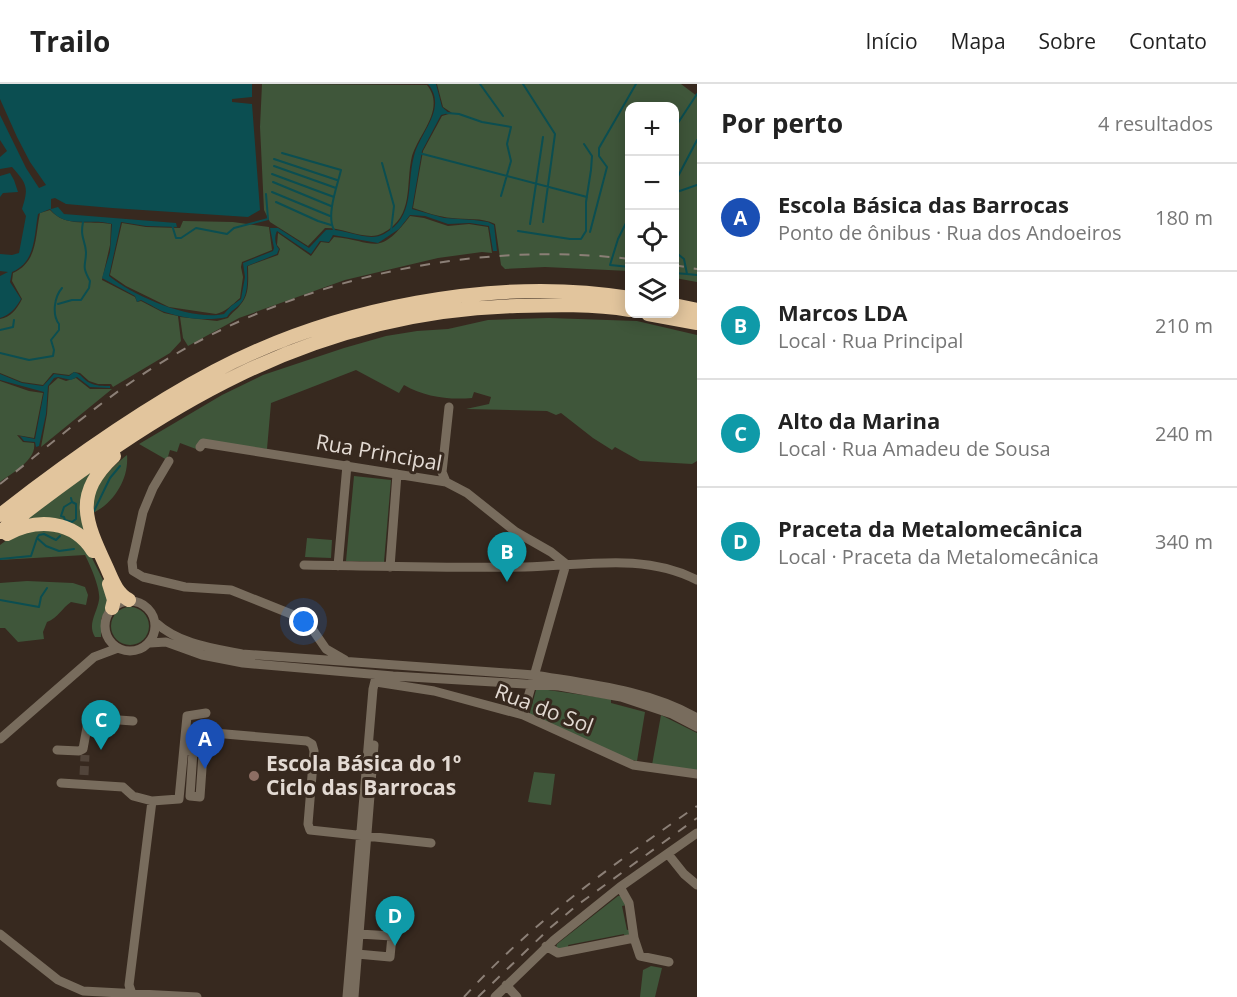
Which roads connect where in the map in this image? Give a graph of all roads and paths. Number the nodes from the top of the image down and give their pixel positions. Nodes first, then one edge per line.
1 (625, 298) edge
2 (679, 306) edge
3 (625, 310) edge
4 (697, 310) edge
5 (670, 318) edge
6 (697, 323) edge
7 (448, 407) dead end
8 (136, 434) junction
9 (201, 447) dead end
10 (169, 461) dead end
11 (347, 465) junction
12 (397, 474) junction
13 (446, 482) junction
14 (0, 515) edge
15 (0, 532) edge
16 (0, 537) edge
17 (566, 564) junction
18 (304, 565) dead end
19 (338, 566) junction
20 (390, 567) junction
21 (697, 580) edge
22 (129, 600) junction
23 (112, 608) junction
24 (155, 622) junction
25 (107, 636) junction
26 (150, 643) junction
27 (118, 648) junction
28 (94, 657) junction
29 (347, 662) junction
30 (378, 663) junction
31 (376, 678) junction
32 (533, 680) junction
33 (654, 703) junction
34 (206, 713) dead end
35 (523, 716) junction
36 (697, 718) edge
37 (134, 720) dead end
38 (697, 727) edge
39 (0, 739) edge
40 (57, 750) dead end
41 (189, 751) junction
42 (697, 774) edge
43 (61, 783) dead end
44 (152, 801) junction
45 (697, 833) edge
46 (364, 837) junction
47 (431, 843) dead end
48 (668, 854) junction
49 (697, 885) edge
50 (620, 887) junction
51 (0, 934) edge
52 (359, 934) junction
53 (634, 938) junction
54 (546, 946) junction
55 (357, 954) junction
56 (669, 963) dead end
57 (506, 985) junction
58 (133, 995) edge
59 (197, 997) edge
60 (347, 997) edge
61 (354, 997) edge
62 (495, 997) edge
63 (517, 997) edge

1 - 14 highway
2 - 4 highway
3 - 8 highway
5 - 6 highway
7 - 13 street
8 - 15 highway
8 - 22 highway
9 - 11 street, Rua Principal
10 - 29 street
11 - 12 street, Rua Principal
11 - 19 street
12 - 13 street, Rua Principal
12 - 20 street
13 - 17 street, Rua Principal
16 - 23 highway
17 - 20 street
17 - 21 street
17 - 32 street
18 - 19 street
19 - 20 street
22 - 23 street
22 - 24 street
23 - 25 street
24 - 26 street
24 - 29 street
25 - 27 street
25 - 28 street
26 - 27 street
26 - 31 street
27 - 28 street
28 - 39 street
29 - 30 street
30 - 31 street
30 - 32 street
31 - 32 street
31 - 35 street, Rua do Sol
31 - 46 street
32 - 33 street
32 - 35 street
33 - 36 street
33 - 38 street
34 - 41 street
35 - 42 street, Rua do Sol
37 - 40 street
41 - 44 street
41 - 46 street
43 - 44 street
44 - 58 street
45 - 48 street
46 - 47 street
46 - 52 street
46 - 60 street
48 - 49 street
48 - 50 street
50 - 53 street
50 - 54 street
51 - 58 street
52 - 55 street
52 - 55 street
53 - 54 street
53 - 56 street
54 - 57 street
55 - 61 street
57 - 62 street
57 - 63 street
58 - 59 street

